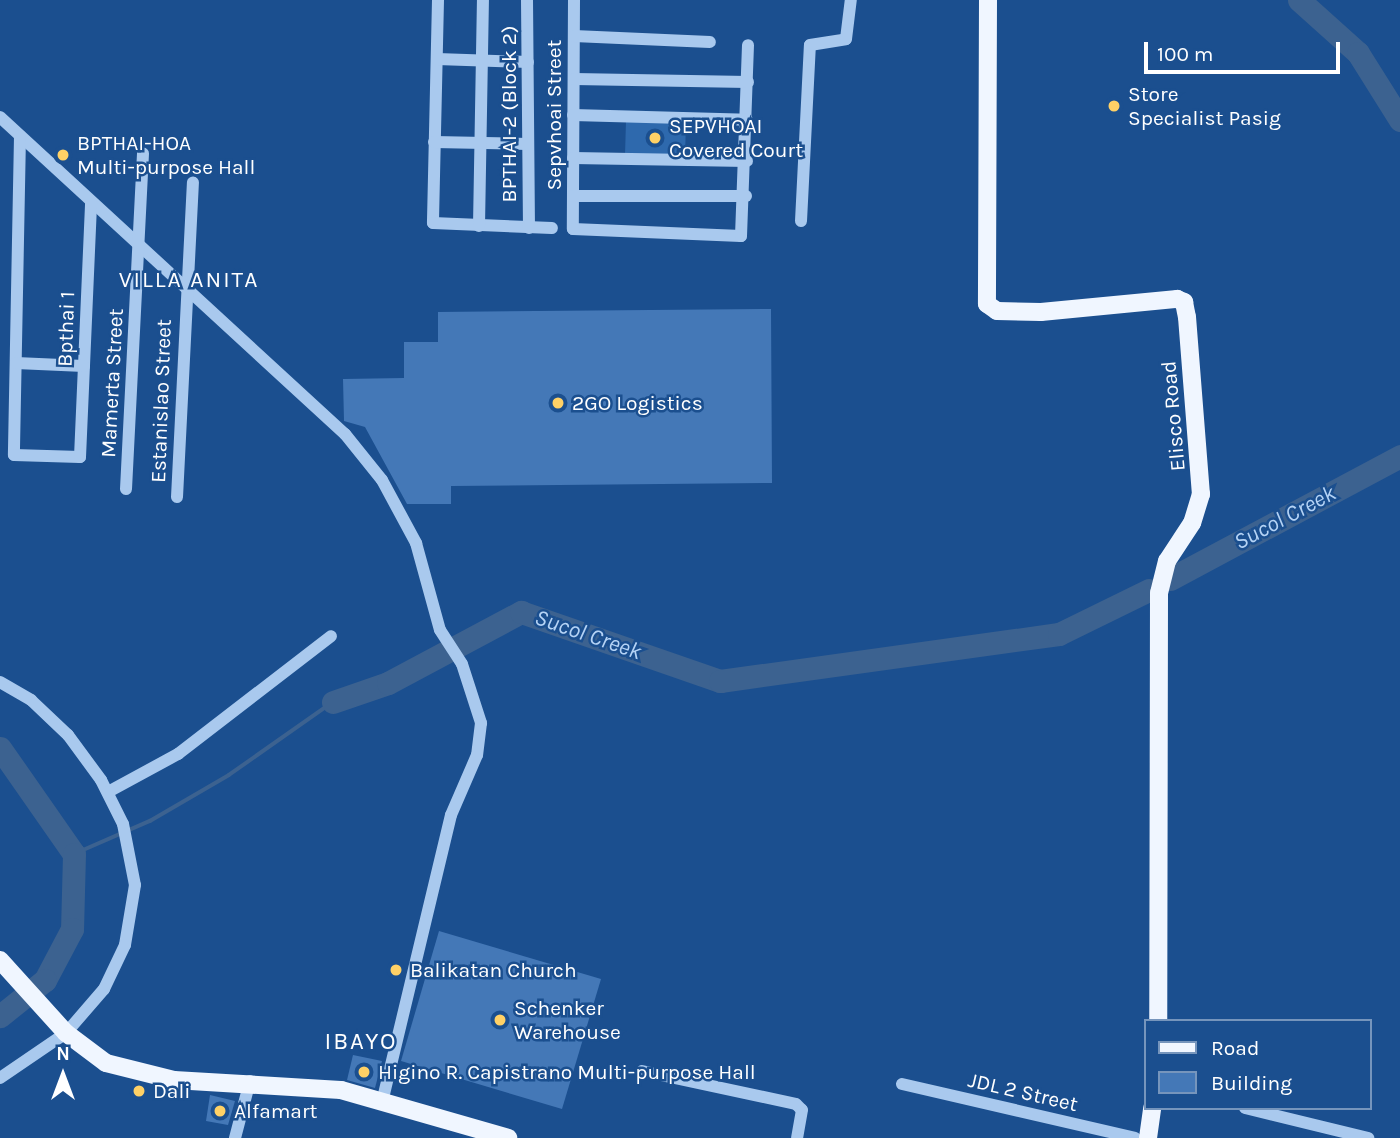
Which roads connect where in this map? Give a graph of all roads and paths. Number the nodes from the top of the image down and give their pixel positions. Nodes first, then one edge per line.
1 (438, 0) edge
2 (483, 0) edge
3 (527, 0) edge
4 (574, 0) edge
5 (851, 0) edge
6 (988, 0) edge
7 (574, 36) junction
8 (710, 42) dead end
9 (748, 45) dead end
10 (437, 59) junction
11 (482, 61) junction
12 (528, 62) junction
13 (574, 79) junction
14 (748, 82) junction
15 (573, 116) junction
16 (0, 117) edge
17 (747, 120) junction
18 (20, 136) junction
19 (434, 142) junction
20 (481, 143) junction
21 (528, 144) junction
22 (143, 153) dead end
23 (573, 158) junction
24 (747, 161) junction
25 (193, 182) dead end
26 (573, 196) junction
27 (746, 196) junction
28 (91, 203) junction
29 (801, 221) dead end
30 (479, 226) junction
31 (529, 228) junction
32 (552, 228) dead end
33 (137, 247) junction
34 (185, 288) junction
35 (16, 363) junction
36 (84, 366) junction
37 (126, 489) dead end
38 (177, 497) dead end
39 (331, 636) dead end
40 (0, 682) edge
41 (108, 792) junction
42 (0, 960) edge
43 (1158, 1019) edge
44 (66, 1033) junction
45 (642, 1071) dead end
46 (0, 1078) edge
47 (250, 1081) junction
48 (902, 1084) dead end
49 (383, 1099) junction
50 (1152, 1110) edge
51 (1253, 1110) edge
52 (235, 1138) edge
53 (508, 1138) edge
54 (797, 1138) edge
55 (1135, 1138) edge
56 (1148, 1138) edge
57 (1368, 1138) edge

1 - 10 street
2 - 11 street
3 - 12 street, BPTHAI-2 (Block 2)
4 - 7 street, Sepvhoai Street
5 - 29 street
6 - 43 main road, Elisco Road
7 - 8 street
7 - 13 street, Sepvhoai Street
9 - 14 street
10 - 11 street
10 - 19 street
11 - 12 street
11 - 20 street
12 - 21 street, BPTHAI-2 (Block 2)
13 - 14 street
13 - 15 street, Sepvhoai Street
14 - 17 street
15 - 17 street
15 - 23 street, Sepvhoai Street
16 - 18 street
17 - 24 street
18 - 28 street
18 - 35 street
19 - 20 street
19 - 30 street
20 - 21 street
20 - 30 street
21 - 31 street, BPTHAI-2 (Block 2)
22 - 33 street, Mamerta Street
23 - 24 street
23 - 26 street, Sepvhoai Street
24 - 27 street
25 - 34 street, Estanislao Street
26 - 27 street
26 - 27 street, Sepvhoai Street
28 - 33 street
28 - 36 street, Bpthai 1
30 - 31 street
31 - 32 street
33 - 34 street
33 - 37 street, Mamerta Street
34 - 38 street, Estanislao Street
34 - 49 street
35 - 36 street
35 - 36 street, Bpthai 1
39 - 41 street
40 - 41 street
41 - 44 street
42 - 44 main road
44 - 46 street
44 - 47 main road
45 - 54 street
47 - 49 main road
47 - 52 street
48 - 55 street, JDL 2 Street
49 - 53 main road
50 - 56 main road
51 - 57 street

